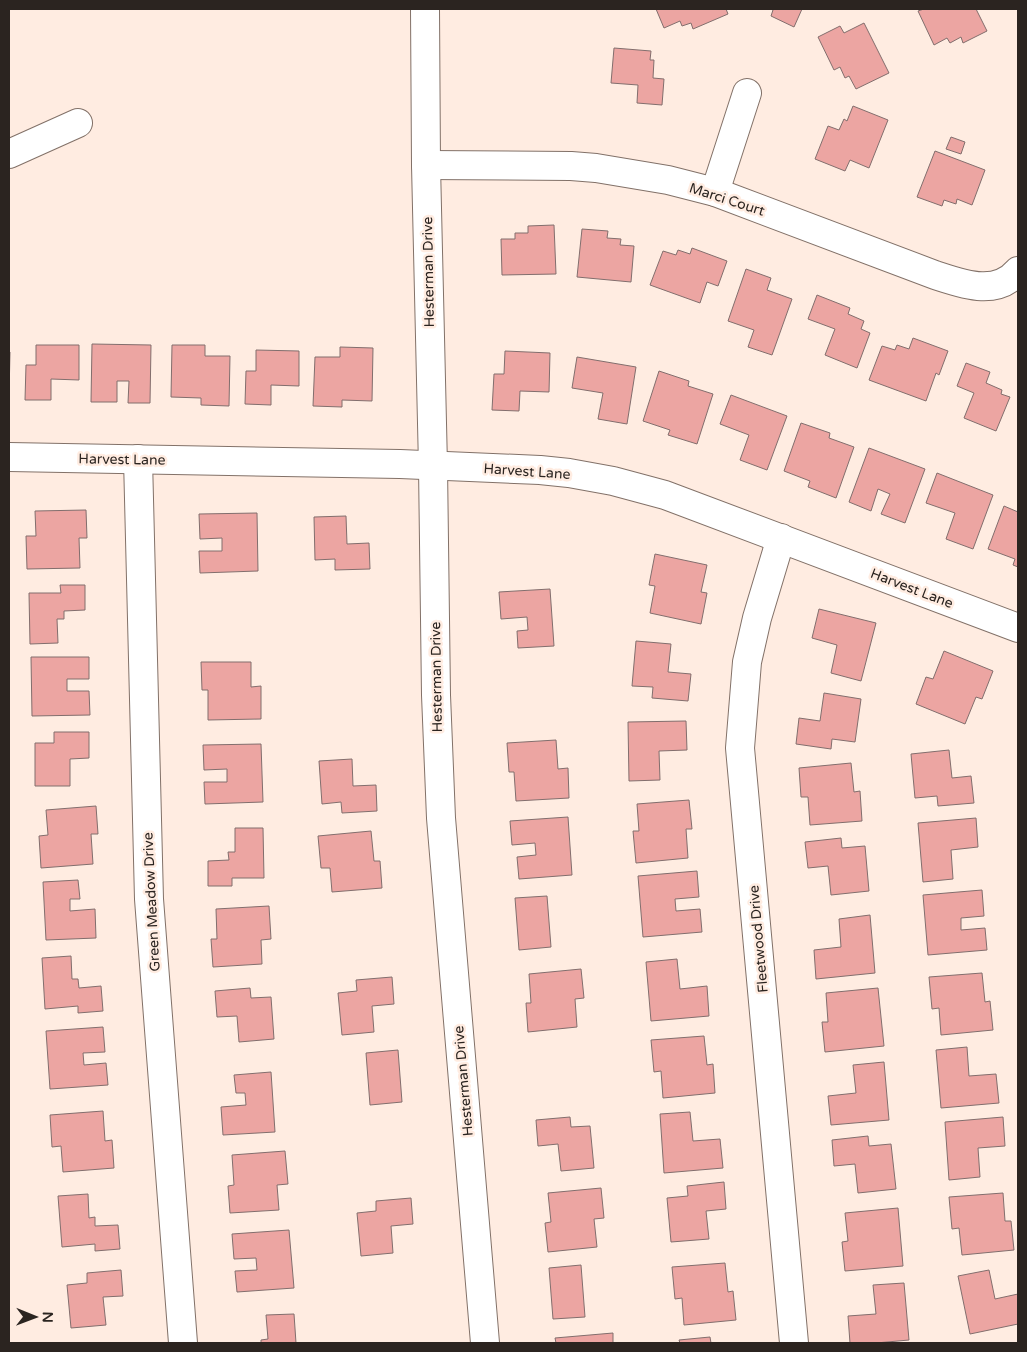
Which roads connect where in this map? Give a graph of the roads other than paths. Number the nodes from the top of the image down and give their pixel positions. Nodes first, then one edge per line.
1 (425, 9) edge
2 (747, 93) dead end
3 (78, 123) dead end
4 (9, 154) edge
5 (426, 166) junction
6 (714, 192) junction
7 (1017, 273) edge
8 (9, 457) edge
9 (138, 460) junction
10 (433, 466) junction
11 (781, 538) junction
12 (1018, 628) edge
13 (183, 1343) edge
14 (485, 1343) edge
15 (794, 1343) edge

1 - 5 street, Hesterman Drive
2 - 6 street
3 - 4 street
5 - 6 street, Marci Court
5 - 10 street, Hesterman Drive
6 - 7 street, Marci Court
8 - 9 street, Harvest Lane
9 - 10 street, Harvest Lane
9 - 13 street, Green Meadow Drive
10 - 11 street, Harvest Lane
10 - 14 street, Hesterman Drive
11 - 12 street, Harvest Lane
11 - 15 street, Fleetwood Drive

